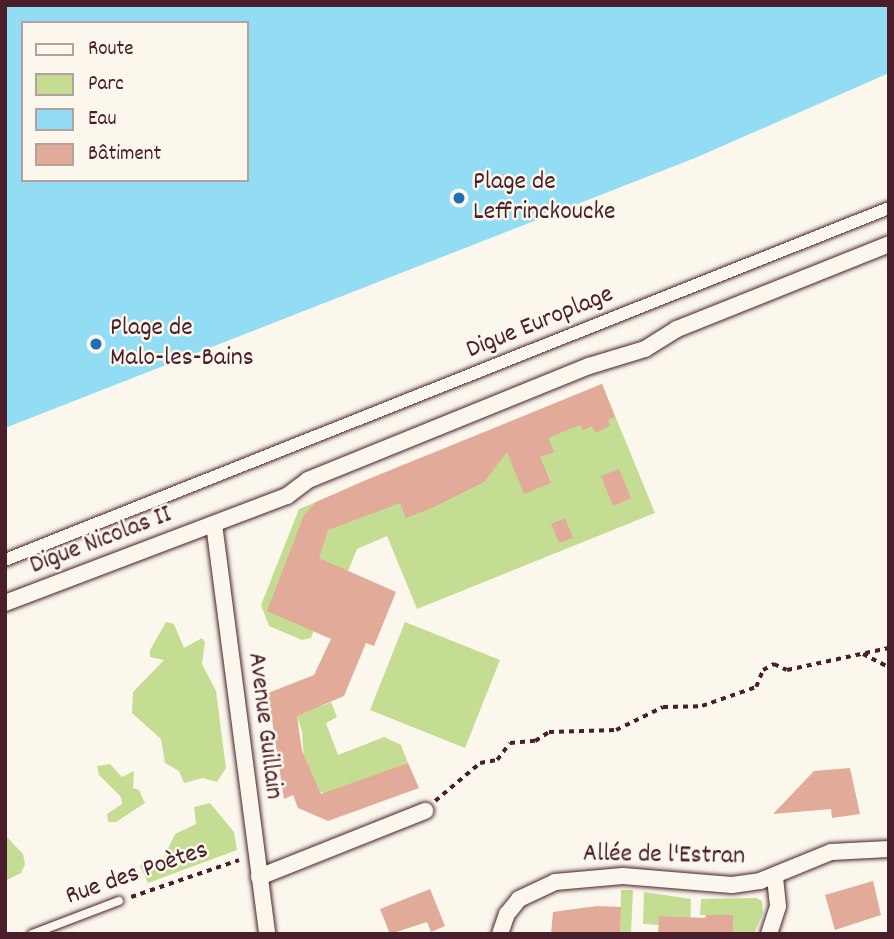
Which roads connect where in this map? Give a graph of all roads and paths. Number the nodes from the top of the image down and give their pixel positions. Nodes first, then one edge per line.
1 (889, 208) edge
2 (889, 244) edge
3 (209, 482) joint
4 (214, 524) junction
5 (5, 560) edge
6 (5, 603) edge
7 (889, 648) edge
8 (861, 653) junction
9 (889, 667) edge
10 (425, 811) joint
11 (889, 849) edge
12 (256, 854) junction
13 (775, 875) junction
14 (259, 877) junction
15 (119, 901) joint
16 (32, 934) edge
17 (267, 934) edge
18 (500, 934) edge
19 (769, 934) edge

1 - 3 street, Digue Europlage
2 - 4 street
3 - 5 street, Digue Nicolas II
4 - 6 street, Digue Nicolas II
4 - 12 street, Avenue Guillain
7 - 8 path
8 - 9 path
8 - 10 path
10 - 14 street
11 - 13 street, Allée de l'Estran
12 - 14 street, Avenue Guillain
12 - 15 path, Rue des Poètes
13 - 18 street, Allée de l'Estran
13 - 19 street
14 - 17 street, Avenue Guillain
15 - 16 lane, Rue des Poètes

